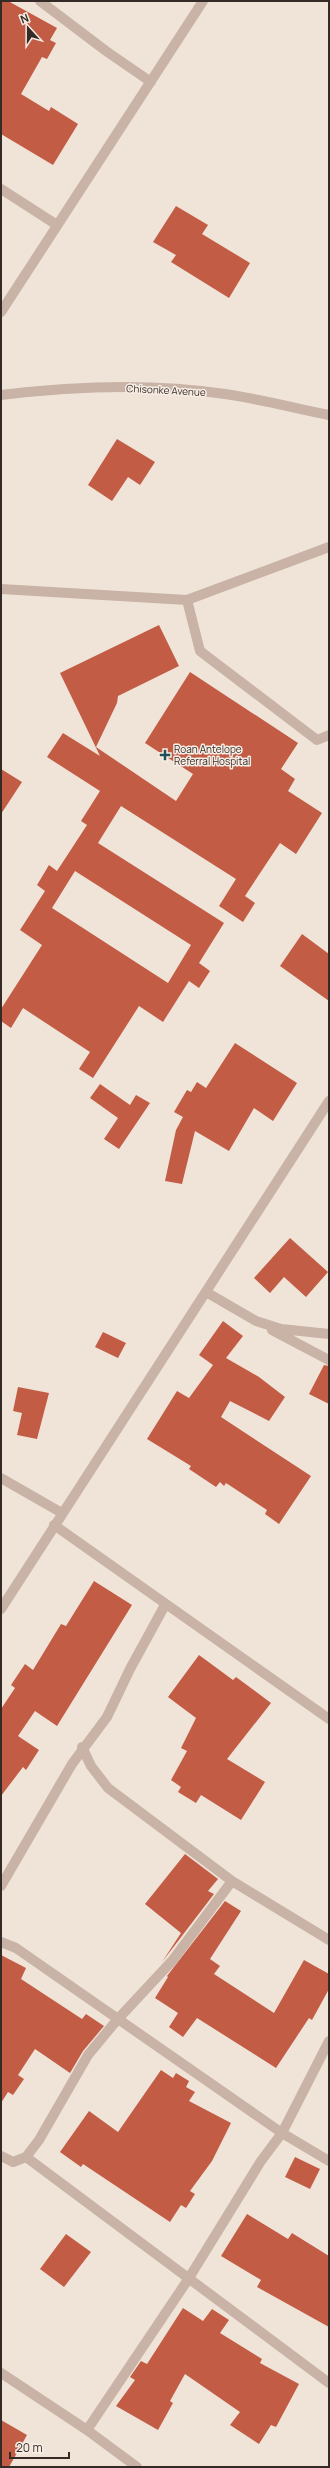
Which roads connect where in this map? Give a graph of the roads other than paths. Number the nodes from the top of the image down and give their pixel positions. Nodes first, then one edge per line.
1 (40, 1) edge
2 (204, 1) edge
3 (151, 82) junction
4 (1, 189) edge
5 (57, 225) junction
6 (1, 312) edge
7 (1, 395) edge
8 (329, 415) edge
9 (329, 547) edge
10 (1, 588) edge
11 (187, 600) junction
12 (329, 735) edge
13 (329, 1101) edge
14 (206, 1292) junction
15 (256, 1322) junction
16 (329, 1334) edge
17 (329, 1360) edge
18 (1, 1478) edge
19 (62, 1513) junction
20 (54, 1525) junction
21 (165, 1605) junction
22 (1, 1609) edge
23 (329, 1719) edge
24 (82, 1747) junction
25 (232, 1881) junction
26 (1, 1886) edge
27 (329, 1940) edge
28 (1, 1942) edge
29 (117, 2020) junction
30 (329, 2041) edge
31 (282, 2133) junction
32 (1, 2156) edge
33 (26, 2157) junction
34 (329, 2161) edge
35 (189, 2278) junction
36 (1, 2373) edge
37 (329, 2383) edge
38 (87, 2430) junction
39 (137, 2467) edge

1 - 3 street
2 - 3 street
3 - 5 street
4 - 5 street
5 - 6 street
7 - 8 street, Chisonke Avenue
9 - 11 street
10 - 11 street
11 - 12 street
13 - 14 street
14 - 15 street
14 - 19 street
15 - 16 street
15 - 17 street
18 - 19 street
19 - 20 street
20 - 21 street
20 - 22 street
21 - 23 street
21 - 24 street
24 - 25 street
24 - 26 street
25 - 27 street
25 - 29 street
28 - 29 street
29 - 31 street
29 - 33 street
30 - 31 street
31 - 34 street
31 - 35 street
32 - 33 street
33 - 35 street
35 - 37 street
35 - 38 street
36 - 38 street
38 - 39 street

